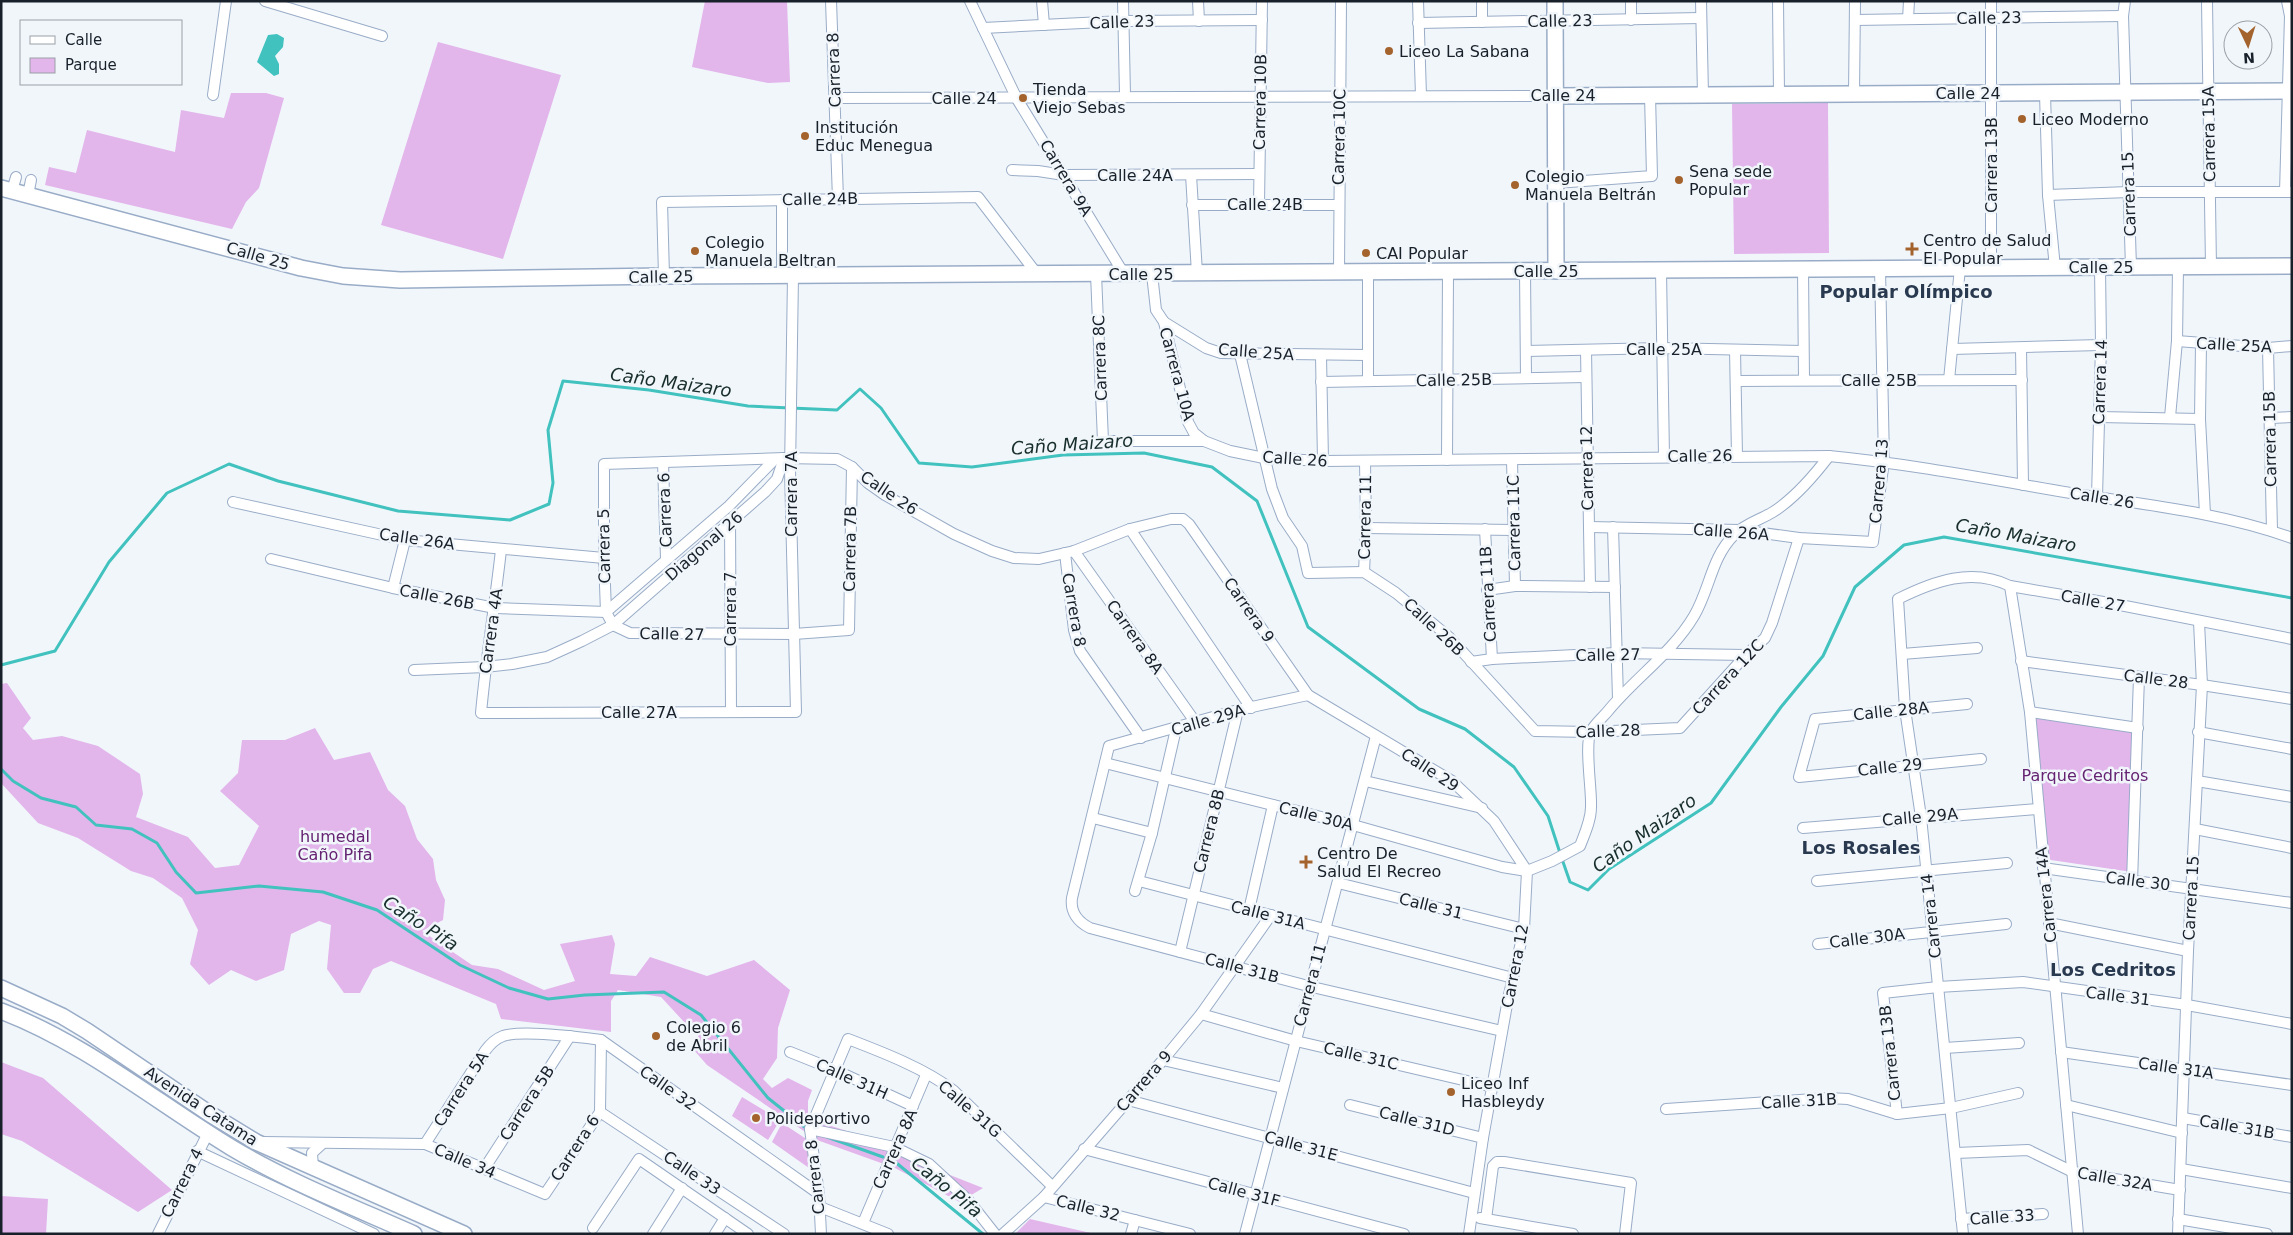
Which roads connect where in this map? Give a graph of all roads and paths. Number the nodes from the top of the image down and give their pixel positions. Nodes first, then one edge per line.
1 (226, 1) edge
2 (265, 1) edge
3 (832, 1) edge
4 (970, 1) edge
5 (1042, 1) edge
6 (1123, 1) edge
7 (1198, 1) edge
8 (1262, 1) edge
9 (1341, 1) edge
10 (1418, 1) edge
11 (1482, 1) edge
12 (1555, 1) edge
13 (1631, 1) edge
14 (1701, 1) edge
15 (1778, 1) edge
16 (1856, 1) edge
17 (1909, 1) edge
18 (1991, 1) edge
19 (2125, 1) edge
20 (2207, 1) edge
21 (2287, 1) edge
22 (2123, 16) junction
23 (2291, 16) edge
24 (1701, 18) junction
25 (1991, 18) junction
26 (1908, 19) junction
27 (1262, 20) junction
28 (1631, 20) junction
29 (1855, 20) junction
30 (1123, 21) junction
31 (1198, 21) junction
32 (1418, 22) junction
33 (1482, 22) junction
34 (1555, 22) junction
35 (1044, 26) junction
36 (983, 28) junction
37 (382, 36) dead end
38 (2290, 91) edge
39 (2126, 92) junction
40 (2209, 92) junction
41 (1991, 93) junction
42 (1779, 94) junction
43 (1854, 94) junction
44 (2045, 94) junction
45 (213, 95) dead end
46 (1125, 95) junction
47 (1650, 95) junction
48 (1703, 95) junction
49 (1261, 96) junction
50 (1340, 96) junction
51 (1421, 96) junction
52 (1555, 96) junction
53 (835, 98) junction
54 (1017, 99) junction
55 (2289, 167) edge
56 (1012, 170) dead end
57 (1259, 174) junction
58 (1191, 175) junction
59 (1064, 176) junction
60 (1556, 183) junction
61 (10, 185) edge
62 (2129, 192) junction
63 (2210, 192) junction
64 (2289, 192) edge
65 (2048, 194) junction
66 (838, 199) junction
67 (782, 200) junction
68 (1259, 204) junction
69 (1192, 205) junction
70 (1338, 205) junction
71 (2292, 266) edge
72 (2131, 267) junction
73 (2178, 267) junction
74 (2211, 267) junction
75 (1960, 268) junction
76 (1990, 268) junction
77 (2055, 268) junction
78 (2100, 268) junction
79 (1803, 269) junction
80 (1880, 269) junction
81 (1661, 270) junction
82 (1525, 271) junction
83 (1556, 271) junction
84 (1339, 272) junction
85 (1368, 272) junction
86 (1448, 272) junction
87 (1197, 273) junction
88 (1037, 274) junction
89 (1096, 274) junction
90 (1124, 274) junction
91 (1152, 274) junction
92 (664, 276) junction
93 (787, 276) junction
94 (1164, 322) junction
95 (2177, 341) junction
96 (2201, 344) junction
97 (2101, 345) junction
98 (2292, 346) edge
99 (1662, 348) junction
100 (2021, 348) junction
101 (2268, 348) junction
102 (1952, 349) junction
103 (1586, 350) junction
104 (1735, 350) junction
105 (1526, 351) junction
106 (1803, 351) junction
107 (1240, 354) junction
108 (1368, 355) junction
109 (1321, 356) junction
110 (1586, 377) junction
111 (1526, 378) junction
112 (1447, 380) junction
113 (1804, 380) junction
114 (1883, 380) junction
115 (1949, 380) junction
116 (2022, 380) junction
117 (1368, 381) junction
118 (1737, 381) junction
119 (1321, 382) junction
120 (2099, 416) junction
121 (2170, 417) junction
122 (2292, 417) edge
123 (2270, 418) junction
124 (2200, 419) junction
125 (1103, 441) joint
126 (1204, 441) junction
127 (1737, 456) junction
128 (1829, 456) junction
129 (1664, 457) junction
130 (1264, 458) junction
131 (1587, 458) junction
132 (783, 459) junction
133 (1447, 460) junction
134 (1512, 460) junction
135 (1365, 461) junction
136 (1884, 461) junction
137 (663, 462) junction
138 (1323, 462) junction
139 (604, 464) joint
140 (852, 468) junction
141 (2023, 485) junction
142 (2097, 497) junction
143 (233, 502) dead end
144 (729, 506) junction
145 (2205, 514) junction
146 (730, 524) junction
147 (1189, 524) joint
148 (1589, 527) junction
149 (1366, 528) junction
150 (1613, 528) junction
151 (1130, 529) junction
152 (1484, 529) junction
153 (1514, 530) junction
154 (1740, 530) junction
155 (2272, 531) junction
156 (1799, 538) junction
157 (2292, 538) edge
158 (405, 540) junction
159 (1873, 542) joint
160 (500, 550) junction
161 (1069, 552) junction
162 (604, 558) junction
163 (271, 559) dead end
164 (666, 559) junction
165 (1364, 572) junction
166 (1515, 586) junction
167 (2010, 586) junction
168 (1590, 587) junction
169 (1615, 587) junction
170 (393, 588) junction
171 (1487, 590) junction
172 (1898, 599) joint
173 (495, 608) junction
174 (606, 612) junction
175 (2200, 622) junction
176 (613, 625) junction
177 (849, 630) joint
178 (730, 634) junction
179 (794, 634) junction
180 (2292, 639) edge
181 (1978, 648) dead end
182 (1617, 653) junction
183 (1663, 654) junction
184 (1902, 654) junction
185 (1746, 655) junction
186 (1492, 659) junction
187 (1471, 662) junction
188 (2021, 662) junction
189 (485, 667) junction
190 (414, 670) dead end
191 (2139, 678) junction
192 (2202, 685) junction
193 (1308, 695) junction
194 (1618, 699) junction
195 (2292, 699) edge
196 (1967, 704) dead end
197 (1251, 708) junction
198 (1905, 709) junction
199 (1238, 710) junction
200 (731, 712) junction
201 (796, 712) joint
202 (2030, 712) junction
203 (482, 713) joint
204 (1196, 723) junction
205 (1680, 728) joint
206 (2138, 728) junction
207 (1176, 729) junction
208 (1535, 731) joint
209 (1590, 732) junction
210 (2198, 732) junction
211 (1376, 736) junction
212 (1141, 738) junction
213 (2292, 749) edge
214 (1980, 758) dead end
215 (1105, 763) junction
216 (1915, 764) junction
217 (1799, 777) joint
218 (1165, 778) junction
219 (1365, 780) junction
220 (2198, 781) junction
221 (1219, 791) junction
222 (2292, 797) edge
223 (1273, 805) junction
224 (1483, 809) junction
225 (2038, 809) junction
226 (1921, 817) junction
227 (1092, 818) junction
228 (1353, 825) junction
229 (1802, 828) dead end
230 (2195, 829) junction
231 (1152, 833) junction
232 (2292, 848) edge
233 (2007, 862) dead end
234 (2043, 868) junction
235 (1926, 870) junction
236 (1527, 871) junction
237 (1817, 881) dead end
238 (2132, 882) junction
239 (1338, 883) junction
240 (2192, 887) junction
241 (1194, 896) junction
242 (2292, 903) edge
243 (1249, 910) junction
244 (1271, 916) junction
245 (2048, 923) junction
246 (2006, 924) dead end
247 (1325, 929) junction
248 (1524, 929) junction
249 (1932, 931) junction
250 (1818, 944) dead end
251 (2188, 951) junction
252 (1180, 952) junction
253 (1237, 966) junction
254 (1513, 978) junction
255 (1308, 986) junction
256 (1938, 987) junction
257 (1, 988) edge
258 (2055, 988) junction
259 (1883, 993) joint
260 (2188, 1005) junction
261 (1, 1011) edge
262 (1201, 1014) junction
263 (2292, 1024) edge
264 (1502, 1031) junction
265 (570, 1036) junction
266 (500, 1037) joint
267 (848, 1039) joint
268 (601, 1040) junction
269 (1296, 1041) junction
270 (2019, 1043) dead end
271 (1945, 1048) junction
272 (790, 1052) dead end
273 (2061, 1052) junction
274 (1162, 1060) junction
275 (2185, 1069) junction
276 (836, 1070) junction
277 (926, 1075) junction
278 (2292, 1085) edge
279 (1493, 1087) junction
280 (1283, 1088) junction
281 (2018, 1093) dead end
282 (1128, 1100) junction
283 (1350, 1105) dead end
284 (2066, 1105) junction
285 (913, 1106) junction
286 (1951, 1108) junction
287 (1666, 1109) dead end
288 (600, 1112) junction
289 (1896, 1114) junction
290 (2183, 1118) junction
291 (810, 1130) junction
292 (208, 1132) junction
293 (2182, 1133) junction
294 (2292, 1137) edge
295 (1270, 1138) junction
296 (1483, 1138) junction
297 (256, 1142) junction
298 (323, 1143) junction
299 (425, 1144) junction
300 (894, 1147) junction
301 (1084, 1149) junction
302 (197, 1152) junction
303 (1956, 1154) junction
304 (313, 1168) junction
305 (484, 1169) junction
306 (2180, 1169) junction
307 (2073, 1172) junction
308 (1052, 1186) junction
309 (682, 1188) junction
310 (2292, 1188) edge
311 (2180, 1190) junction
312 (1474, 1193) junction
313 (544, 1194) joint
314 (819, 1194) junction
315 (1044, 1196) junction
316 (1255, 1196) junction
317 (820, 1206) junction
318 (2043, 1214) dead end
319 (1471, 1216) junction
320 (725, 1218) junction
321 (1486, 1219) junction
322 (1962, 1219) junction
323 (2178, 1219) junction
324 (1135, 1220) junction
325 (863, 1223) junction
326 (593, 1228) dead end
327 (354, 1230) edge
328 (1524, 1230) edge
329 (158, 1234) edge
330 (374, 1234) edge
331 (414, 1234) edge
332 (464, 1234) edge
333 (653, 1234) edge
334 (715, 1234) edge
335 (748, 1234) edge
336 (784, 1234) edge
337 (821, 1234) edge
338 (888, 1234) edge
339 (995, 1234) edge
340 (1003, 1234) edge
341 (1131, 1234) edge
342 (1188, 1234) edge
343 (1245, 1234) edge
344 (1404, 1234) edge
345 (1469, 1234) edge
346 (1573, 1234) edge
347 (1625, 1234) edge
348 (1963, 1234) edge
349 (2078, 1234) edge
350 (2178, 1234) edge
351 (2267, 1234) edge

1 - 45 street
2 - 37 street
3 - 53 street, Carrera 8
4 - 36 street, Carrera 9A
5 - 35 street
6 - 30 street
7 - 31 street
8 - 27 street, Carrera 10B
9 - 50 street, Carrera 10C
10 - 32 street
11 - 33 street
12 - 34 street
13 - 28 street
14 - 24 street
15 - 42 street
16 - 29 street
17 - 26 street
18 - 25 street, Carrera 13B
19 - 22 street, Carrera 15
20 - 40 street, Carrera 15A
21 - 23 street
22 - 25 street, Calle 23
22 - 39 street, Carrera 15
23 - 38 street
24 - 28 street, Calle 23
24 - 48 street
25 - 26 street, Calle 23
25 - 41 street, Carrera 13B
26 - 29 street, Calle 23
27 - 31 street, Calle 23
27 - 49 street, Carrera 10B
28 - 34 street, Calle 23
29 - 43 street
30 - 31 street, Calle 23
30 - 35 street, Calle 23
30 - 46 street
32 - 33 street, Calle 23
32 - 51 street
33 - 34 street, Calle 23
34 - 52 street
35 - 36 street, Calle 23
36 - 54 street, Carrera 9A
38 - 40 street, Calle 24
38 - 55 street
39 - 40 street, Calle 24
39 - 44 street, Calle 24
39 - 62 street, Carrera 15
40 - 63 street, Carrera 15A
41 - 43 street, Calle 24
41 - 44 street, Calle 24
41 - 76 street, Carrera 13B
42 - 43 street, Calle 24
42 - 48 street, Calle 24
44 - 65 street
46 - 49 street, Calle 24
46 - 54 street, Calle 24
47 - 48 street, Calle 24
47 - 52 street, Calle 24
47 - 60 street
49 - 50 street, Calle 24
49 - 57 street, Carrera 10B
50 - 51 street, Calle 24
50 - 70 street, Carrera 10C
51 - 52 street, Calle 24
52 - 60 street
53 - 54 street, Calle 24
53 - 66 street, Carrera 8
54 - 59 street, Carrera 9A
55 - 64 street
56 - 59 street, Calle 24A
57 - 58 street, Calle 24A
57 - 68 street, Carrera 10B
58 - 59 street, Calle 24A
58 - 69 street
59 - 90 street, Carrera 9A
60 - 83 street
61 - 92 street, Calle 25
62 - 63 street
62 - 65 street
62 - 72 street, Carrera 15
63 - 64 street
63 - 74 street, Carrera 15A
65 - 77 street
66 - 67 street, Calle 24B
66 - 88 street, Calle 24B
67 - 92 street, Calle 24B
67 - 93 street, Carrera 7A
68 - 69 street, Calle 24B
68 - 70 street, Calle 24B
69 - 87 street
70 - 84 street, Carrera 10C
71 - 74 street, Calle 25
72 - 73 street, Calle 25
72 - 78 street, Calle 25
73 - 74 street, Calle 25
73 - 95 street
75 - 76 street, Calle 25
75 - 80 street, Calle 25
75 - 102 street
76 - 77 street, Calle 25
77 - 78 street, Calle 25
78 - 97 street, Carrera 14
79 - 80 street, Calle 25
79 - 81 street, Calle 25
79 - 106 street
80 - 114 street, Carrera 13
81 - 83 street, Calle 25
81 - 99 street
82 - 83 street, Calle 25
82 - 86 street, Calle 25
82 - 105 street
84 - 85 street, Calle 25
84 - 87 street, Calle 25
85 - 86 street, Calle 25
85 - 108 street
86 - 112 street
87 - 91 street, Calle 25
88 - 89 street, Calle 25
88 - 93 street, Calle 25
89 - 90 street, Calle 25
89 - 125 street, Carrera 8C
90 - 91 street, Calle 25
91 - 94 street, Carrera 10A
92 - 93 street, Calle 25
93 - 132 street, Carrera 7A
94 - 107 street, Calle 25A
94 - 126 street, Carrera 10A
95 - 96 street, Calle 25A
95 - 121 street
96 - 101 street, Calle 25A
96 - 124 street
97 - 100 street
97 - 120 street, Carrera 14
98 - 101 street, Calle 25A
99 - 103 street, Calle 25A
99 - 104 street, Calle 25A
99 - 129 street
100 - 102 street
100 - 116 street
101 - 123 street, Carrera 15B
102 - 115 street
103 - 105 street, Calle 25A
103 - 110 street, Carrera 12
104 - 106 street, Calle 25A
104 - 118 street
105 - 111 street
106 - 113 street
107 - 109 street, Calle 25A
107 - 130 street
108 - 109 street, Calle 25A
108 - 117 street
109 - 119 street
110 - 111 street, Calle 25B
110 - 131 street, Carrera 12
111 - 112 street, Calle 25B
112 - 117 street, Calle 25B
112 - 133 street
113 - 114 street, Calle 25B
113 - 118 street, Calle 25B
114 - 115 street, Calle 25B
114 - 136 street, Carrera 13
115 - 116 street, Calle 25B
116 - 141 street
117 - 119 street, Calle 25B
118 - 127 street
119 - 138 street
120 - 121 street
120 - 142 street, Carrera 14
121 - 124 street
122 - 123 street
123 - 155 street, Carrera 15B
124 - 145 street
125 - 126 street, Calle 26
126 - 130 street, Calle 26
127 - 128 street, Calle 26
127 - 129 street, Calle 26
128 - 136 street, Calle 26
128 - 154 street
129 - 131 street, Calle 26
130 - 138 street, Calle 26
130 - 165 street
131 - 134 street, Calle 26
131 - 148 street, Carrera 12
132 - 137 street, Calle 26
132 - 140 street, Calle 26
132 - 144 street, Diagonal 26
132 - 146 street, Diagonal 26
132 - 179 street, Carrera 7A
133 - 134 street, Calle 26
133 - 135 street, Calle 26
134 - 153 street, Carrera 11C
135 - 138 street, Calle 26
135 - 149 street, Carrera 11
136 - 141 street, Calle 26
136 - 159 street, Carrera 13
137 - 139 street, Calle 26
137 - 164 street, Carrera 6
139 - 162 street, Carrera 5
140 - 161 street, Calle 26
140 - 177 street, Carrera 7B
141 - 142 street, Calle 26
142 - 145 street, Calle 26
143 - 158 street, Calle 26A
144 - 146 street, Carrera 7
144 - 164 street, Diagonal 26
145 - 155 street, Calle 26
146 - 176 street, Diagonal 26
146 - 178 street, Carrera 7
147 - 151 street, Calle 26
147 - 193 street, Carrera 9
148 - 150 street, Calle 26A
148 - 168 street, Carrera 12
149 - 152 street
149 - 165 street, Carrera 11
150 - 154 street, Calle 26A
150 - 169 street
151 - 161 street, Calle 26
151 - 197 street
152 - 153 street
152 - 171 street, Carrera 11B
153 - 166 street, Carrera 11C
154 - 156 street, Calle 26A
154 - 183 street
155 - 157 street, Calle 26
156 - 159 street, Calle 26A
156 - 185 street, Carrera 12C
158 - 160 street, Calle 26A
158 - 170 street
160 - 162 street, Calle 26A
160 - 173 street, Carrera 4A
161 - 204 street, Carrera 8A
161 - 212 street, Carrera 8
162 - 174 street, Carrera 5
163 - 170 street, Calle 26B
164 - 174 street, Diagonal 26
165 - 187 street, Calle 26B
166 - 168 street
166 - 171 street
167 - 172 street, Calle 27
167 - 175 street, Calle 27
167 - 188 street, Carrera 14A
168 - 169 street
169 - 182 street
170 - 173 street, Calle 26B
171 - 186 street, Carrera 11B
172 - 184 street, Carrera 14
173 - 174 street, Calle 26B
173 - 189 street, Carrera 4A
174 - 176 street, Carrera 5
175 - 180 street, Calle 27
175 - 192 street, Carrera 15
176 - 178 street, Calle 27
176 - 189 street
177 - 179 street, Calle 27
178 - 179 street, Calle 27
178 - 200 street, Carrera 7
179 - 201 street, Carrera 7A
181 - 184 street
182 - 183 street, Calle 27
182 - 186 street, Calle 27
182 - 194 street
183 - 185 street, Calle 27
183 - 194 street
184 - 198 street, Carrera 14
185 - 205 street, Carrera 12C
186 - 187 street, Calle 27
187 - 208 street, Calle 26B
188 - 191 street, Calle 28
188 - 202 street, Carrera 14A
189 - 190 street
189 - 203 street, Carrera 4A
191 - 192 street, Calle 28
191 - 206 street
192 - 195 street, Calle 28
192 - 210 street, Carrera 15
193 - 197 street, Calle 29A
193 - 211 street, Calle 29
194 - 209 street
196 - 198 street, Calle 28A
197 - 199 street, Calle 29A
198 - 216 street, Carrera 14
198 - 217 street, Calle 28A
199 - 204 street, Calle 29A
199 - 221 street, Carrera 8B
200 - 201 street, Calle 27A
200 - 203 street, Calle 27A
202 - 206 street
202 - 225 street, Carrera 14A
204 - 207 street, Calle 29A
205 - 209 street, Calle 28
206 - 238 street
207 - 212 street, Calle 29A
207 - 218 street
208 - 209 street, Calle 28
209 - 236 street
210 - 213 street
210 - 220 street, Carrera 15
211 - 219 street, Carrera 11
211 - 224 street, Calle 29
212 - 215 street, Calle 29A
214 - 216 street, Calle 29
215 - 218 street, Calle 30A
215 - 227 street
216 - 217 street, Calle 29
216 - 226 street, Carrera 14
218 - 221 street, Calle 30A
218 - 231 street
219 - 224 street
219 - 228 street, Carrera 11
220 - 222 street
220 - 230 street, Carrera 15
221 - 223 street, Calle 30A
221 - 241 street, Carrera 8B
223 - 228 street, Calle 30A
223 - 243 street
224 - 236 street, Calle 29
225 - 226 street, Calle 29A
225 - 234 street, Carrera 14A
226 - 229 street, Calle 29A
226 - 235 street, Carrera 14
227 - 231 street
227 - 252 street, Calle 31B
228 - 236 street, Calle 30A
228 - 239 street, Carrera 11
230 - 232 street
230 - 240 street, Carrera 15
231 - 241 street, Calle 31A
233 - 235 street
234 - 238 street, Calle 30
234 - 245 street, Carrera 14A
235 - 237 street
235 - 249 street, Carrera 14
236 - 248 street, Carrera 12
238 - 240 street, Calle 30
239 - 247 street, Carrera 11
239 - 248 street, Calle 31
240 - 242 street, Calle 30
240 - 251 street, Carrera 15
241 - 243 street, Calle 31A
241 - 252 street, Carrera 8B
243 - 244 street, Calle 31A
244 - 247 street, Calle 31A
244 - 253 street, Carrera 9
245 - 251 street
245 - 258 street, Carrera 14A
246 - 249 street, Calle 30A
247 - 254 street, Calle 31A
247 - 255 street, Carrera 11
248 - 254 street, Carrera 12
249 - 250 street, Calle 30A
249 - 256 street, Carrera 14
251 - 260 street, Carrera 15
252 - 253 street, Calle 31B
253 - 255 street, Calle 31B
253 - 262 street, Carrera 9
254 - 264 street, Carrera 12
255 - 264 street, Calle 31B
255 - 269 street, Carrera 11
256 - 258 street, Calle 31
256 - 259 street, Calle 31
256 - 271 street, Carrera 14
257 - 297 street, Avenida Catama
258 - 260 street, Calle 31
258 - 273 street, Carrera 14A
259 - 289 street, Carrera 13B
260 - 263 street, Calle 31
260 - 275 street, Carrera 15
261 - 292 street, Avenida Catama
262 - 269 street, Calle 31C
262 - 274 street, Carrera 9
264 - 279 street, Carrera 12
265 - 266 street, Calle 32
265 - 268 street, Calle 32
265 - 305 street, Carrera 5B
266 - 299 street, Carrera 5A
267 - 276 street, Carrera 8
267 - 277 street, Calle 31G
268 - 288 street, Carrera 6
268 - 314 street, Calle 32
269 - 279 street, Calle 31C
269 - 280 street, Carrera 11
270 - 271 street
271 - 286 street, Carrera 14
272 - 276 street, Calle 31H
273 - 275 street, Calle 31A
273 - 284 street, Carrera 14A
274 - 280 street
274 - 282 street, Carrera 9
275 - 278 street, Calle 31A
275 - 290 street, Carrera 15
276 - 285 street, Calle 31H
276 - 291 street, Carrera 8
277 - 285 street, Carrera 8A
277 - 308 street, Calle 31G
279 - 296 street, Carrera 12
280 - 295 street, Carrera 11
281 - 286 street, Calle 31B
282 - 295 street, Calle 31E
282 - 301 street, Carrera 9
283 - 296 street, Calle 31D
284 - 293 street, Calle 31B
284 - 307 street, Carrera 14A
285 - 300 street, Carrera 8A
286 - 289 street, Calle 31B
286 - 303 street, Carrera 14
287 - 289 street, Calle 31B
288 - 313 street, Carrera 6
288 - 336 street, Calle 33
290 - 293 street, Carrera 15
290 - 294 street, Calle 31B
291 - 300 street
291 - 314 street, Carrera 8
292 - 302 street, Carrera 4
292 - 331 street, Avenida Catama
293 - 306 street, Carrera 15
295 - 312 street, Calle 31E
295 - 316 street, Carrera 11
296 - 312 street, Carrera 12
297 - 298 street, Calle 34
297 - 304 street, Avenida Catama
298 - 299 street, Calle 34
298 - 304 street
299 - 305 street, Calle 34
300 - 325 street, Carrera 8A
300 - 339 street
301 - 308 street, Carrera 9
301 - 316 street, Calle 31F
302 - 327 street
302 - 329 street, Carrera 4
303 - 307 street, Calle 32A
303 - 322 street, Carrera 14
304 - 332 street, Avenida Catama
305 - 313 street, Calle 34
306 - 310 street
306 - 311 street, Carrera 15
307 - 311 street, Calle 32A
307 - 349 street, Carrera 14A
308 - 315 street, Carrera 9
309 - 320 street
309 - 326 street
309 - 333 street
311 - 323 street, Carrera 15
312 - 319 street, Carrera 12
314 - 317 street, Carrera 8
315 - 324 street, Calle 32
315 - 340 street, Carrera 9
316 - 343 street, Carrera 11
316 - 344 street, Calle 31F
317 - 325 street
317 - 337 street, Carrera 8
318 - 322 street, Calle 33
319 - 321 street
319 - 345 street, Carrera 12
320 - 334 street
320 - 335 street
321 - 328 street
321 - 347 street
322 - 348 street, Carrera 14
323 - 350 street, Carrera 15
323 - 351 street
324 - 341 street
324 - 342 street, Calle 32
325 - 338 street
327 - 330 street
328 - 346 street

